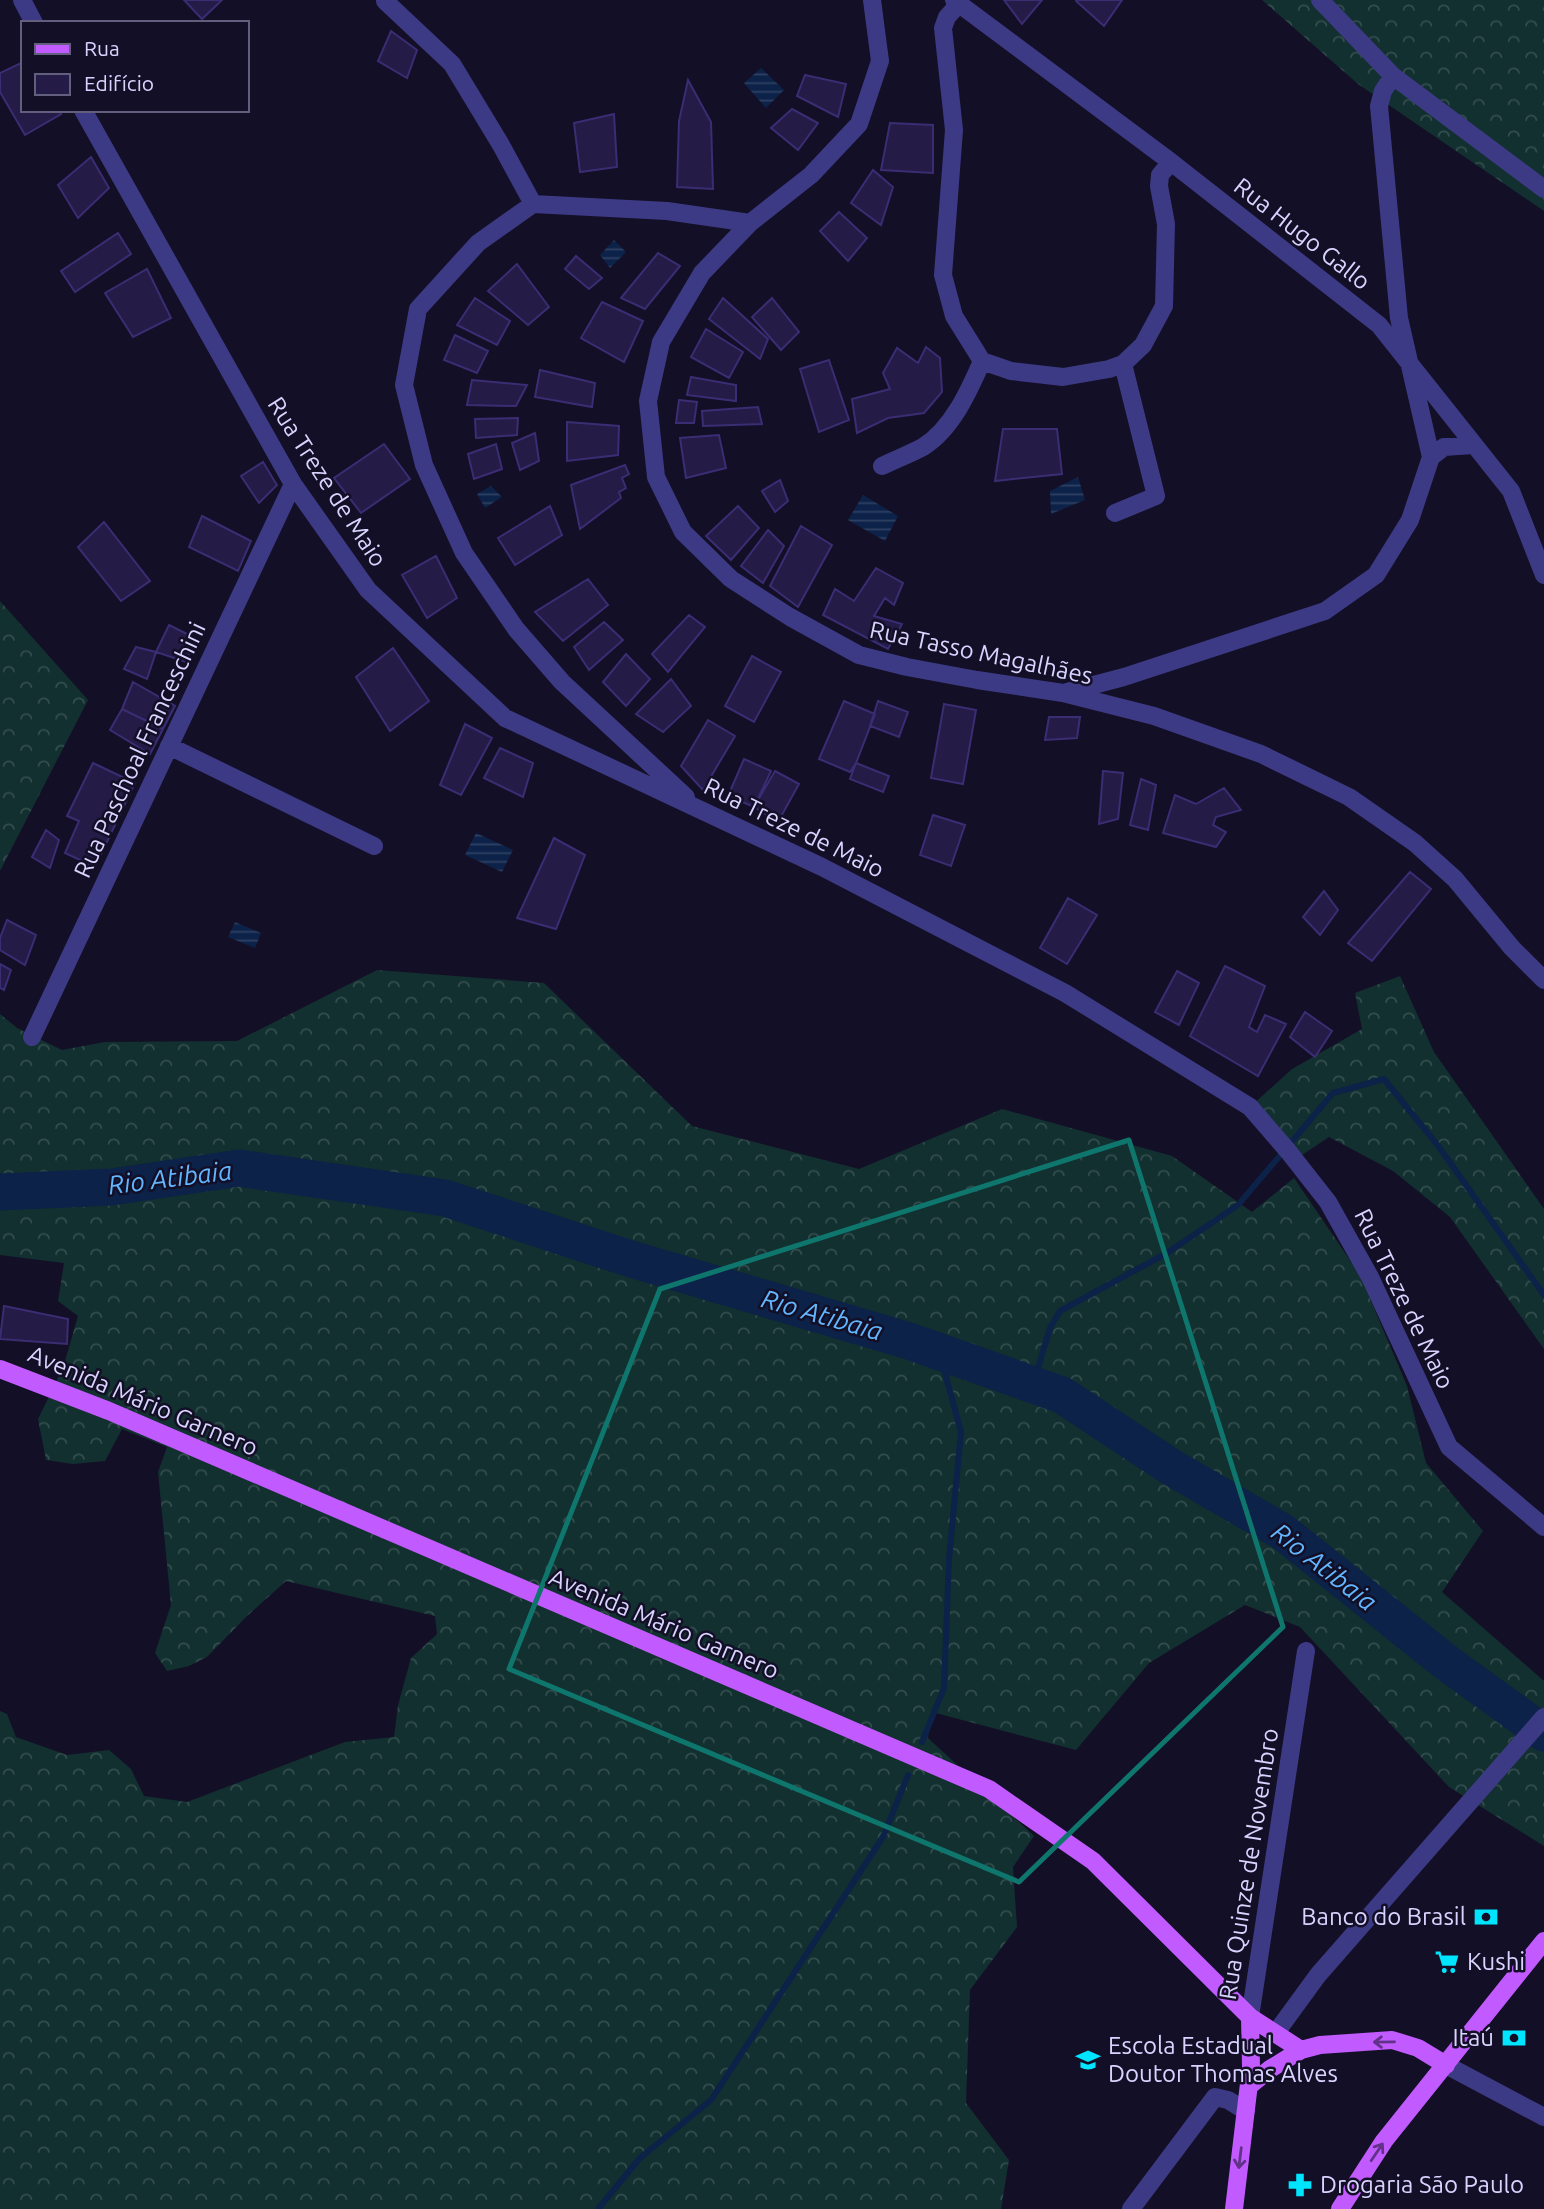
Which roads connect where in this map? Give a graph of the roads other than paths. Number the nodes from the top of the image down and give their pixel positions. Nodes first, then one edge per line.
1 (22, 0) edge
2 (872, 0) edge
3 (1320, 0) edge
4 (385, 1) edge
5 (956, 2) edge
6 (33, 21) edge
7 (1393, 76) junction
8 (84, 112) edge
9 (1171, 162) junction
10 (1544, 189) edge
11 (533, 204) junction
12 (750, 223) junction
13 (1399, 317) junction
14 (1379, 325) junction
15 (982, 361) junction
16 (1123, 364) junction
17 (1411, 366) junction
18 (1474, 445) junction
19 (1431, 457) junction
20 (882, 466) dead end
21 (293, 484) junction
22 (1115, 513) dead end
23 (1544, 575) edge
24 (1063, 693) junction
25 (169, 746) junction
26 (700, 810) junction
27 (374, 846) dead end
28 (1544, 981) edge
29 (32, 1037) dead end
30 (0, 1368) edge
31 (1544, 1527) edge
32 (1306, 1651) dead end
33 (1544, 1717) edge
34 (1544, 1941) edge
35 (1250, 2017) junction
36 (1275, 2034) junction
37 (1301, 2050) junction
38 (1446, 2065) junction
39 (1249, 2086) junction
40 (1246, 2111) junction
41 (1544, 2117) edge
42 (1131, 2209) edge
43 (1234, 2209) edge
44 (1340, 2209) edge

1 - 6 street
2 - 12 street, Rua Tasso Magalhães
3 - 7 street
4 - 11 street
5 - 9 street, Rua Hugo Gallo
5 - 15 street
7 - 10 street
7 - 13 street
8 - 21 street, Rua Treze de Maio
9 - 14 street, Rua Hugo Gallo
9 - 16 street
11 - 12 street
11 - 26 street
12 - 24 street, Rua Tasso Magalhães
13 - 14 street
13 - 17 street
14 - 17 street, Rua Hugo Gallo
15 - 16 street
15 - 20 street
16 - 22 street
17 - 18 street, Rua Hugo Gallo
17 - 19 street
18 - 19 street
18 - 23 street, Rua Hugo Gallo
19 - 24 street
21 - 25 street, Rua Paschoal Franceschini
21 - 26 street, Rua Treze de Maio
24 - 28 street, Rua Tasso Magalhães
25 - 27 street
25 - 29 street, Rua Paschoal Franceschini
26 - 31 street, Rua Treze de Maio
30 - 35 main road, Avenida Mário Garnero
32 - 35 street, Rua Quinze de Novembro
33 - 36 street
34 - 38 main road
35 - 36 main road, Avenida Mário Garnero
35 - 39 main road, Rua Quinze de Novembro
36 - 37 main road, Avenida Mário Garnero
38 -> 37 main road
37 - 39 main road
38 - 41 street
44 -> 38 main road
39 - 40 main road, Rua Quinze de Novembro
40 - 42 street
40 -> 43 main road, Rua Quinze de Novembro

